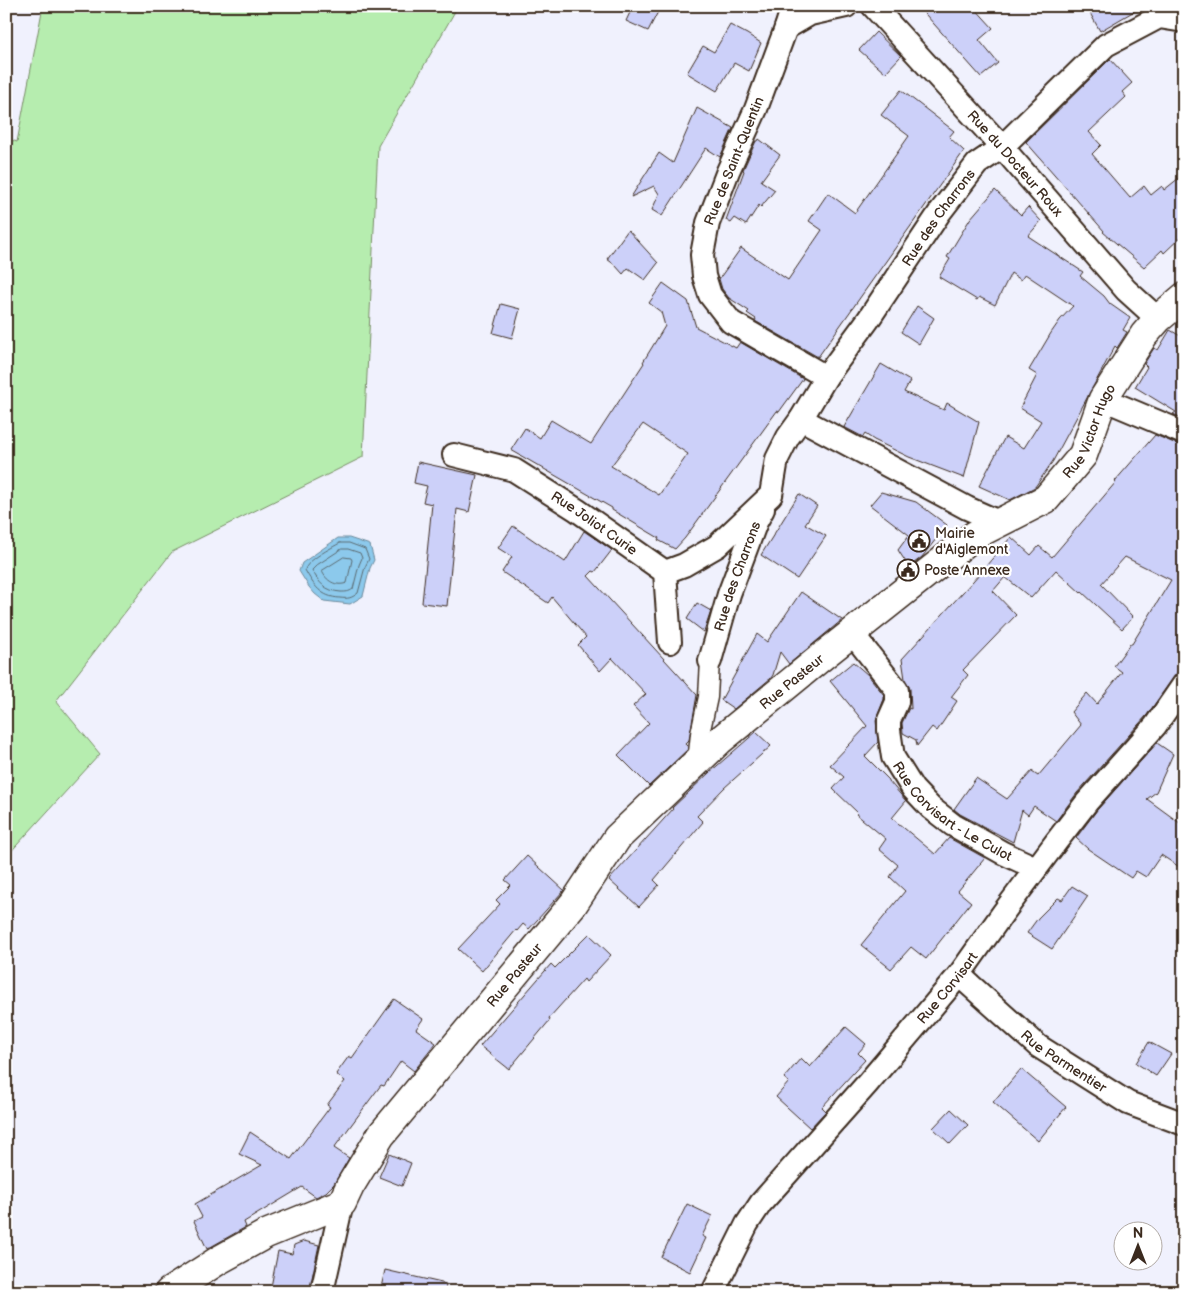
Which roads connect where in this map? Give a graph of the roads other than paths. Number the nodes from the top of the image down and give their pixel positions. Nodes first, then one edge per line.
1 (793, 6) edge
2 (846, 6) edge
3 (870, 7) edge
4 (1184, 7) edge
5 (1159, 17) junction
6 (1184, 21) edge
7 (786, 28) junction
8 (1002, 147) junction
9 (1184, 297) edge
10 (1158, 319) junction
11 (826, 377) junction
12 (1103, 398) junction
13 (801, 419) junction
14 (1184, 433) edge
15 (454, 455) dead end
16 (771, 495) junction
17 (1001, 523) junction
18 (665, 572) junction
19 (852, 633) junction
20 (670, 642) dead end
21 (710, 661) joint
22 (1184, 684) edge
23 (697, 762) junction
24 (1036, 868) junction
25 (959, 975) junction
26 (1184, 1124) edge
27 (342, 1203) junction
28 (169, 1292) edge
29 (322, 1292) edge
30 (713, 1292) edge

1 - 7 street, Rue de Saint-Quentin
2 - 7 street
3 - 8 street, Rue du Docteur Roux
4 - 5 street, Rue des Charrons
5 - 6 street
5 - 8 street, Rue des Charrons
7 - 11 street, Rue de Saint-Quentin
8 - 10 street, Rue du Docteur Roux
8 - 11 street, Rue des Charrons
9 - 10 street, Rue Victor Hugo
10 - 12 street, Rue Victor Hugo
11 - 13 street, Rue des Charrons
12 - 14 street
12 - 17 street, Rue Victor Hugo
13 - 16 street, Rue des Charrons
13 - 17 street
15 - 18 street, Rue Joliot Curie
16 - 18 street, Rue des Charrons
16 - 21 street, Rue des Charrons
17 - 19 street, Rue Victor Hugo
18 - 20 street
19 - 23 street, Rue Pasteur
19 - 24 street, Rue Corvisart - Le Culot
21 - 23 street
22 - 24 street, Rue Corvisart
23 - 27 street, Rue Pasteur
24 - 25 street, Rue Corvisart
25 - 26 street, Rue Parmentier
25 - 30 street, Rue Corvisart
27 - 28 street
27 - 29 street

